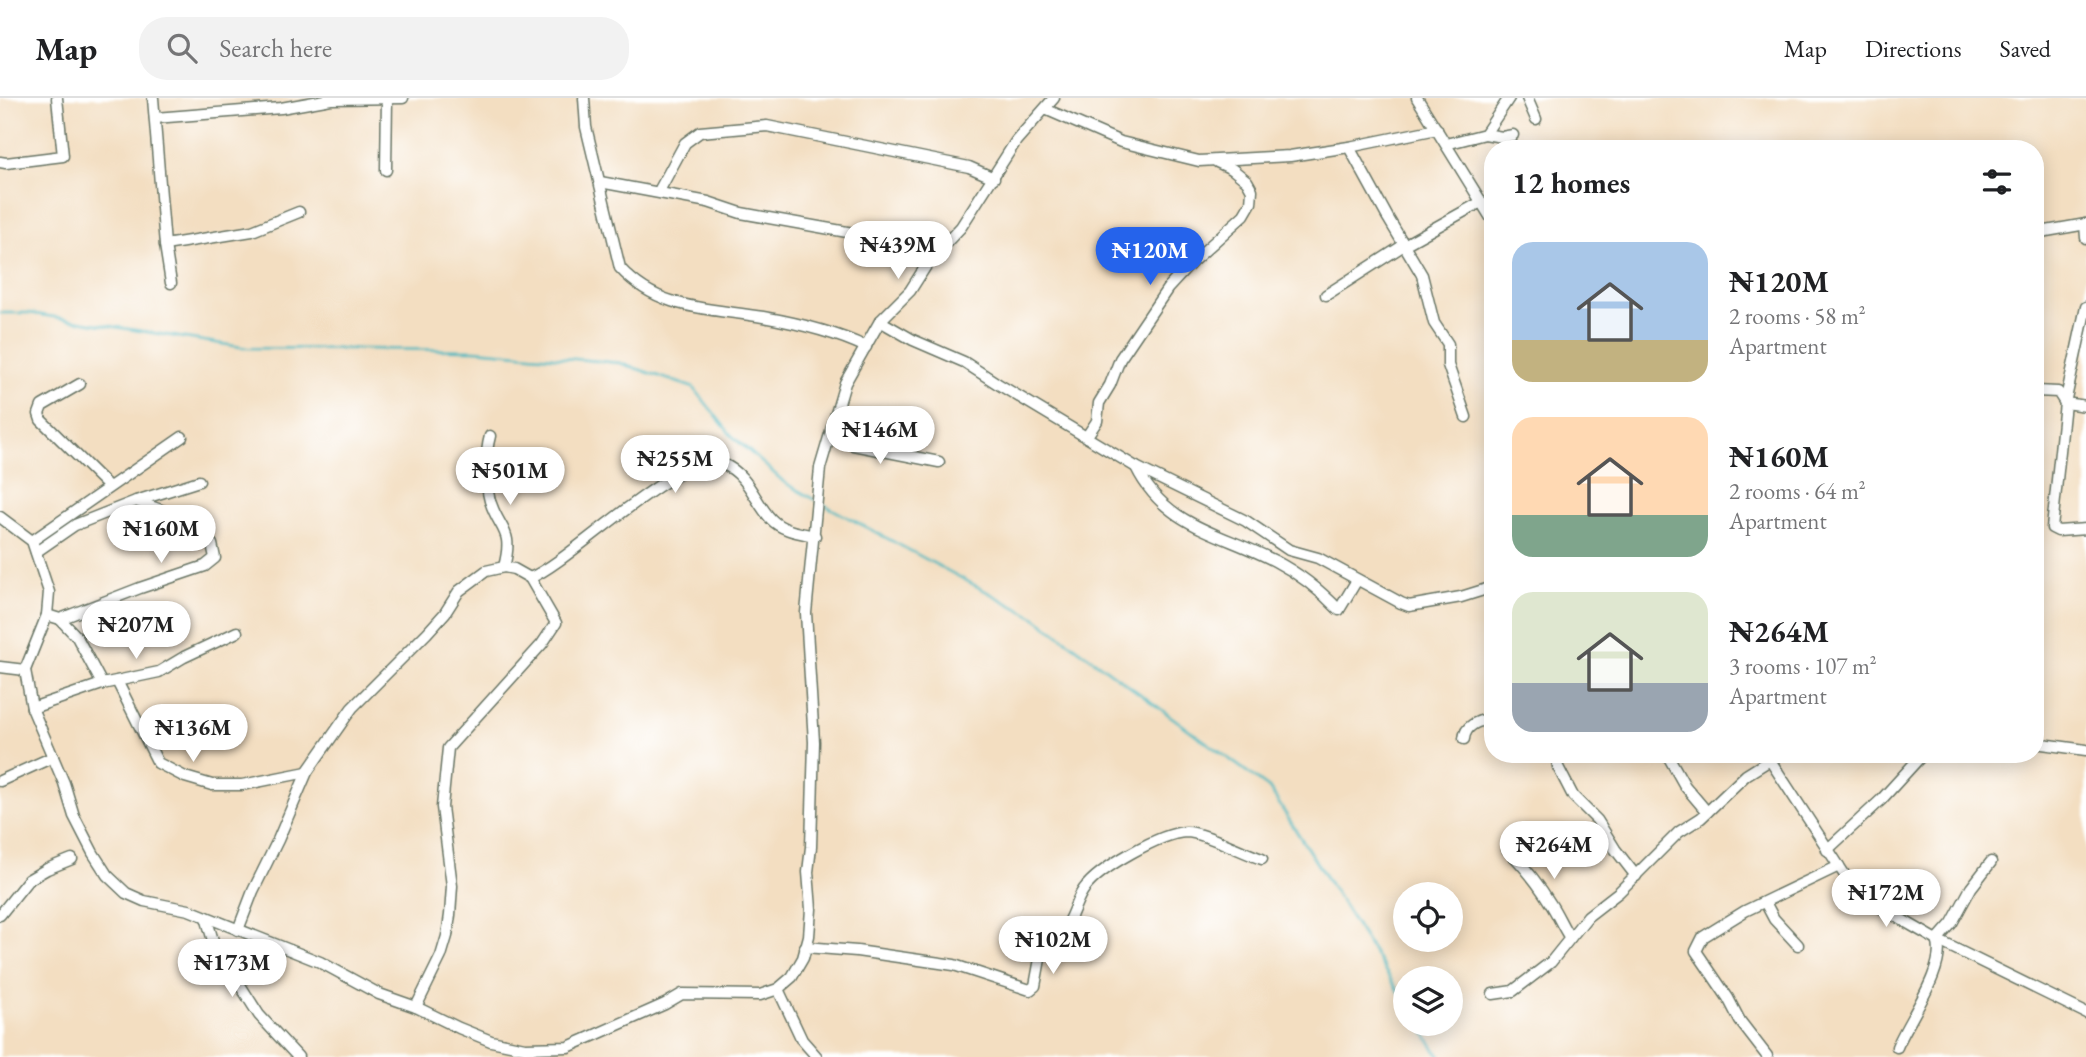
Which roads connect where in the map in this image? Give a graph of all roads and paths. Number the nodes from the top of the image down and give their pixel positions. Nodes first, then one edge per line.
1 (57, 98) edge
2 (153, 98) edge
3 (403, 98) edge
4 (584, 98) edge
5 (1039, 98) edge
6 (1417, 98) edge
7 (1509, 98) edge
8 (1527, 98) edge
9 (387, 99) edge
10 (1049, 104) edge
11 (155, 118) junction
12 (1535, 119) dead end
13 (1437, 129) junction
14 (1485, 134) junction
15 (1514, 135) dead end
16 (1446, 144) junction
17 (1349, 147) junction
18 (0, 162) edge
19 (1216, 162) junction
20 (386, 170) dead end
21 (994, 178) junction
22 (600, 182) junction
23 (659, 191) junction
24 (1481, 202) junction
25 (1484, 207) edge
26 (299, 212) dead end
27 (2086, 224) edge
28 (2044, 231) edge
29 (2086, 237) edge
30 (165, 245) junction
31 (1404, 245) junction
32 (929, 261) junction
33 (171, 283) dead end
34 (1326, 295) dead end
35 (2086, 307) edge
36 (880, 321) junction
37 (866, 347) junction
38 (80, 384) dead end
39 (2044, 391) edge
40 (2064, 403) junction
41 (2086, 406) edge
42 (1466, 417) dead end
43 (490, 436) dead end
44 (831, 436) junction
45 (1087, 436) junction
46 (181, 438) dead end
47 (939, 461) dead end
48 (1136, 467) junction
49 (199, 481) dead end
50 (108, 486) junction
51 (136, 501) junction
52 (0, 517) edge
53 (2086, 529) edge
54 (815, 536) junction
55 (32, 541) junction
56 (36, 552) junction
57 (504, 567) junction
58 (530, 579) junction
59 (1357, 580) junction
60 (1484, 590) edge
61 (47, 615) junction
62 (60, 619) junction
63 (237, 632) dead end
64 (0, 667) edge
65 (25, 670) junction
66 (117, 681) junction
67 (103, 684) junction
68 (32, 708) junction
69 (1484, 721) edge
70 (1464, 739) dead end
71 (2044, 744) edge
72 (2086, 750) edge
73 (53, 757) junction
74 (1557, 763) edge
75 (1672, 763) edge
76 (1761, 763) edge
77 (1772, 763) edge
78 (1915, 763) edge
79 (307, 772) junction
80 (0, 781) edge
81 (1707, 812) junction
82 (1507, 849) dead end
83 (1827, 849) junction
84 (72, 859) dead end
85 (1262, 859) dead end
86 (1991, 862) dead end
87 (1839, 866) junction
88 (1636, 876) junction
89 (1765, 902) junction
90 (0, 915) edge
91 (206, 917) junction
92 (238, 930) junction
93 (1570, 938) junction
94 (1937, 940) junction
95 (1798, 945) dead end
96 (805, 947) junction
97 (778, 989) junction
98 (1493, 994) dead end
99 (416, 1007) junction
100 (2086, 1013) edge
101 (1898, 1047) dead end
102 (569, 1052) edge
103 (1767, 1056) edge
104 (298, 1057) edge
105 (817, 1057) edge

1 - 18 street
2 - 11 street
3 - 9 street
4 - 22 street
5 - 10 street
6 - 13 street
7 - 14 street
8 - 12 street
9 - 11 street
9 - 20 street
10 - 19 street
10 - 21 street
11 - 30 street
13 - 16 street
13 - 17 street
14 - 15 street
14 - 16 street
16 - 24 street
17 - 19 street
17 - 31 street
19 - 45 street
21 - 23 street
21 - 32 street
22 - 23 street
22 - 37 street
23 - 32 street
24 - 25 street
24 - 31 street
26 - 30 street
27 - 28 street
27 - 29 street
30 - 33 street
31 - 34 street
31 - 42 street
32 - 36 street
35 - 40 street
36 - 37 street
36 - 45 street
37 - 44 street
38 - 50 street
39 - 40 street
40 - 41 street
40 - 53 street
43 - 57 street
44 - 47 street
44 - 54 street
45 - 48 street
46 - 50 street
48 - 59 street
48 - 59 street
49 - 51 street
50 - 55 street
51 - 56 street
51 - 62 street
52 - 55 street
54 - 58 street
54 - 96 street
55 - 56 street
56 - 61 street
57 - 58 street
57 - 79 street
58 - 99 street
59 - 60 street
61 - 62 street
61 - 65 street
62 - 67 street
63 - 66 street
64 - 65 street
65 - 68 street
66 - 67 street
66 - 79 street
67 - 68 street
68 - 73 street
69 - 70 street
71 - 72 street
73 - 80 street
73 - 91 street
74 - 88 street
75 - 81 street
76 - 81 street
77 - 83 street
78 - 83 street
79 - 92 street
81 - 88 street
82 - 93 street
83 - 87 street
84 - 90 street
85 - 96 street
86 - 94 street
87 - 89 street
87 - 94 street
88 - 93 street
89 - 95 street
89 - 103 street
91 - 92 street
91 - 104 street
92 - 99 street
93 - 98 street
94 - 100 street
94 - 101 street
96 - 97 street
97 - 102 street
97 - 105 street
99 - 102 street

